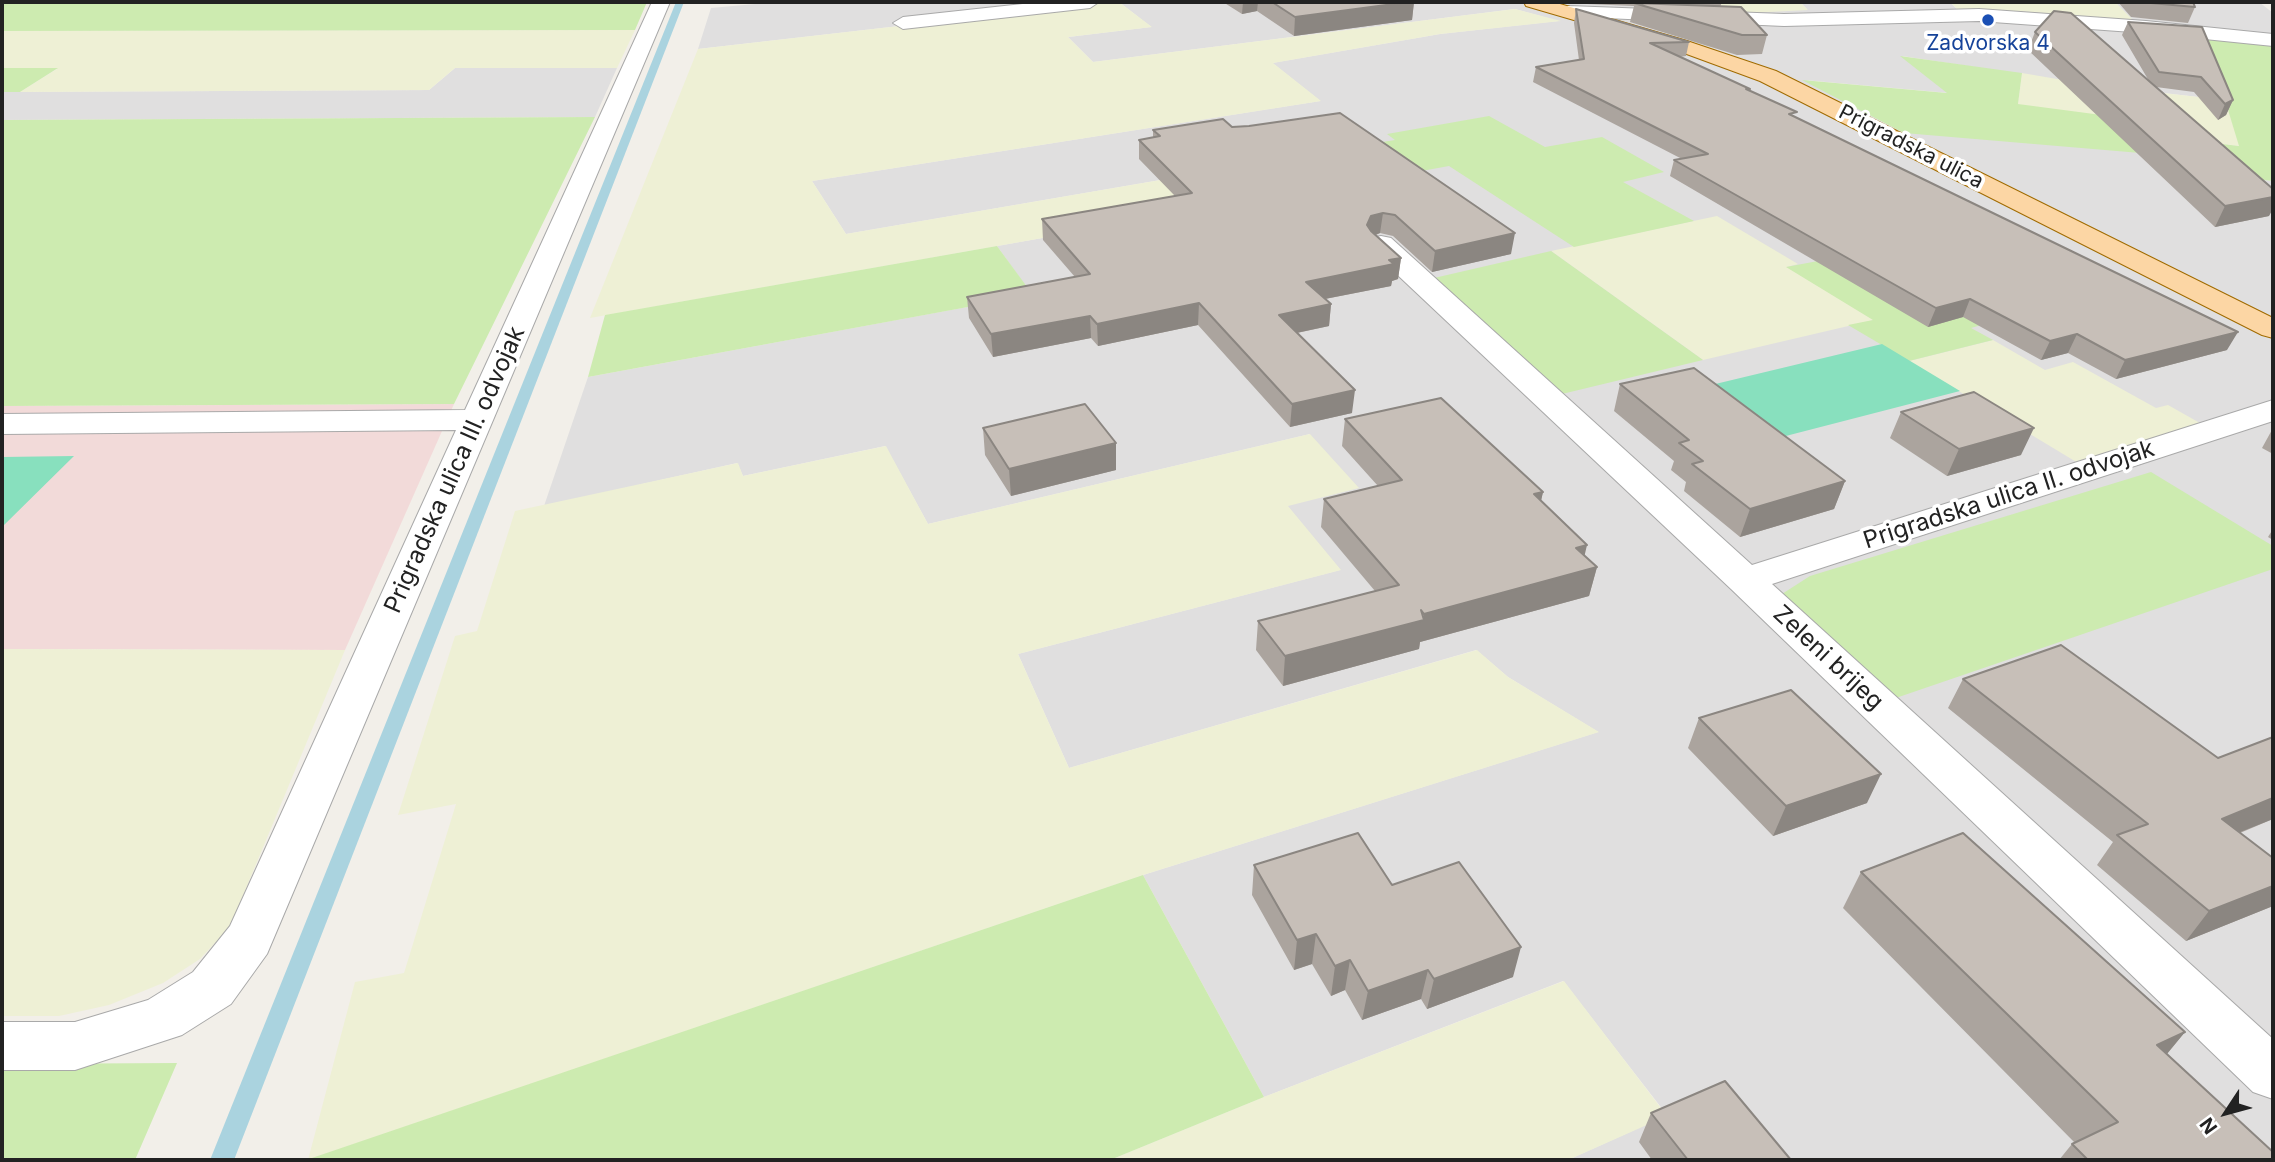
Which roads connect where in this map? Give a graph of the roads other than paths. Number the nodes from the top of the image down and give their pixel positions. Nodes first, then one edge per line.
1 (661, 2) edge
2 (1090, 2) edge
3 (1533, 2) edge
4 (1568, 12) junction
5 (1684, 17) junction
6 (903, 23) dead end
7 (2273, 40) edge
8 (1680, 44) junction
9 (1381, 244) edge
10 (2273, 329) edge
11 (2273, 410) edge
12 (477, 420) junction
13 (2, 424) edge
14 (1745, 580) junction
15 (2, 1046) edge
16 (2273, 1074) edge

1 - 12 street, Prigradska ulica III. odvojak
2 - 6 street
3 - 4 main road, Prigradska ulica
4 - 5 street
4 - 8 main road, Prigradska ulica
5 - 7 street
5 - 8 main road
8 - 10 main road, Prigradska ulica
9 - 14 street, Zeleni brijeg
11 - 14 street, Prigradska ulica II. odvojak
12 - 13 street
12 - 15 street, Prigradska ulica III. odvojak
14 - 16 street, Zeleni brijeg

